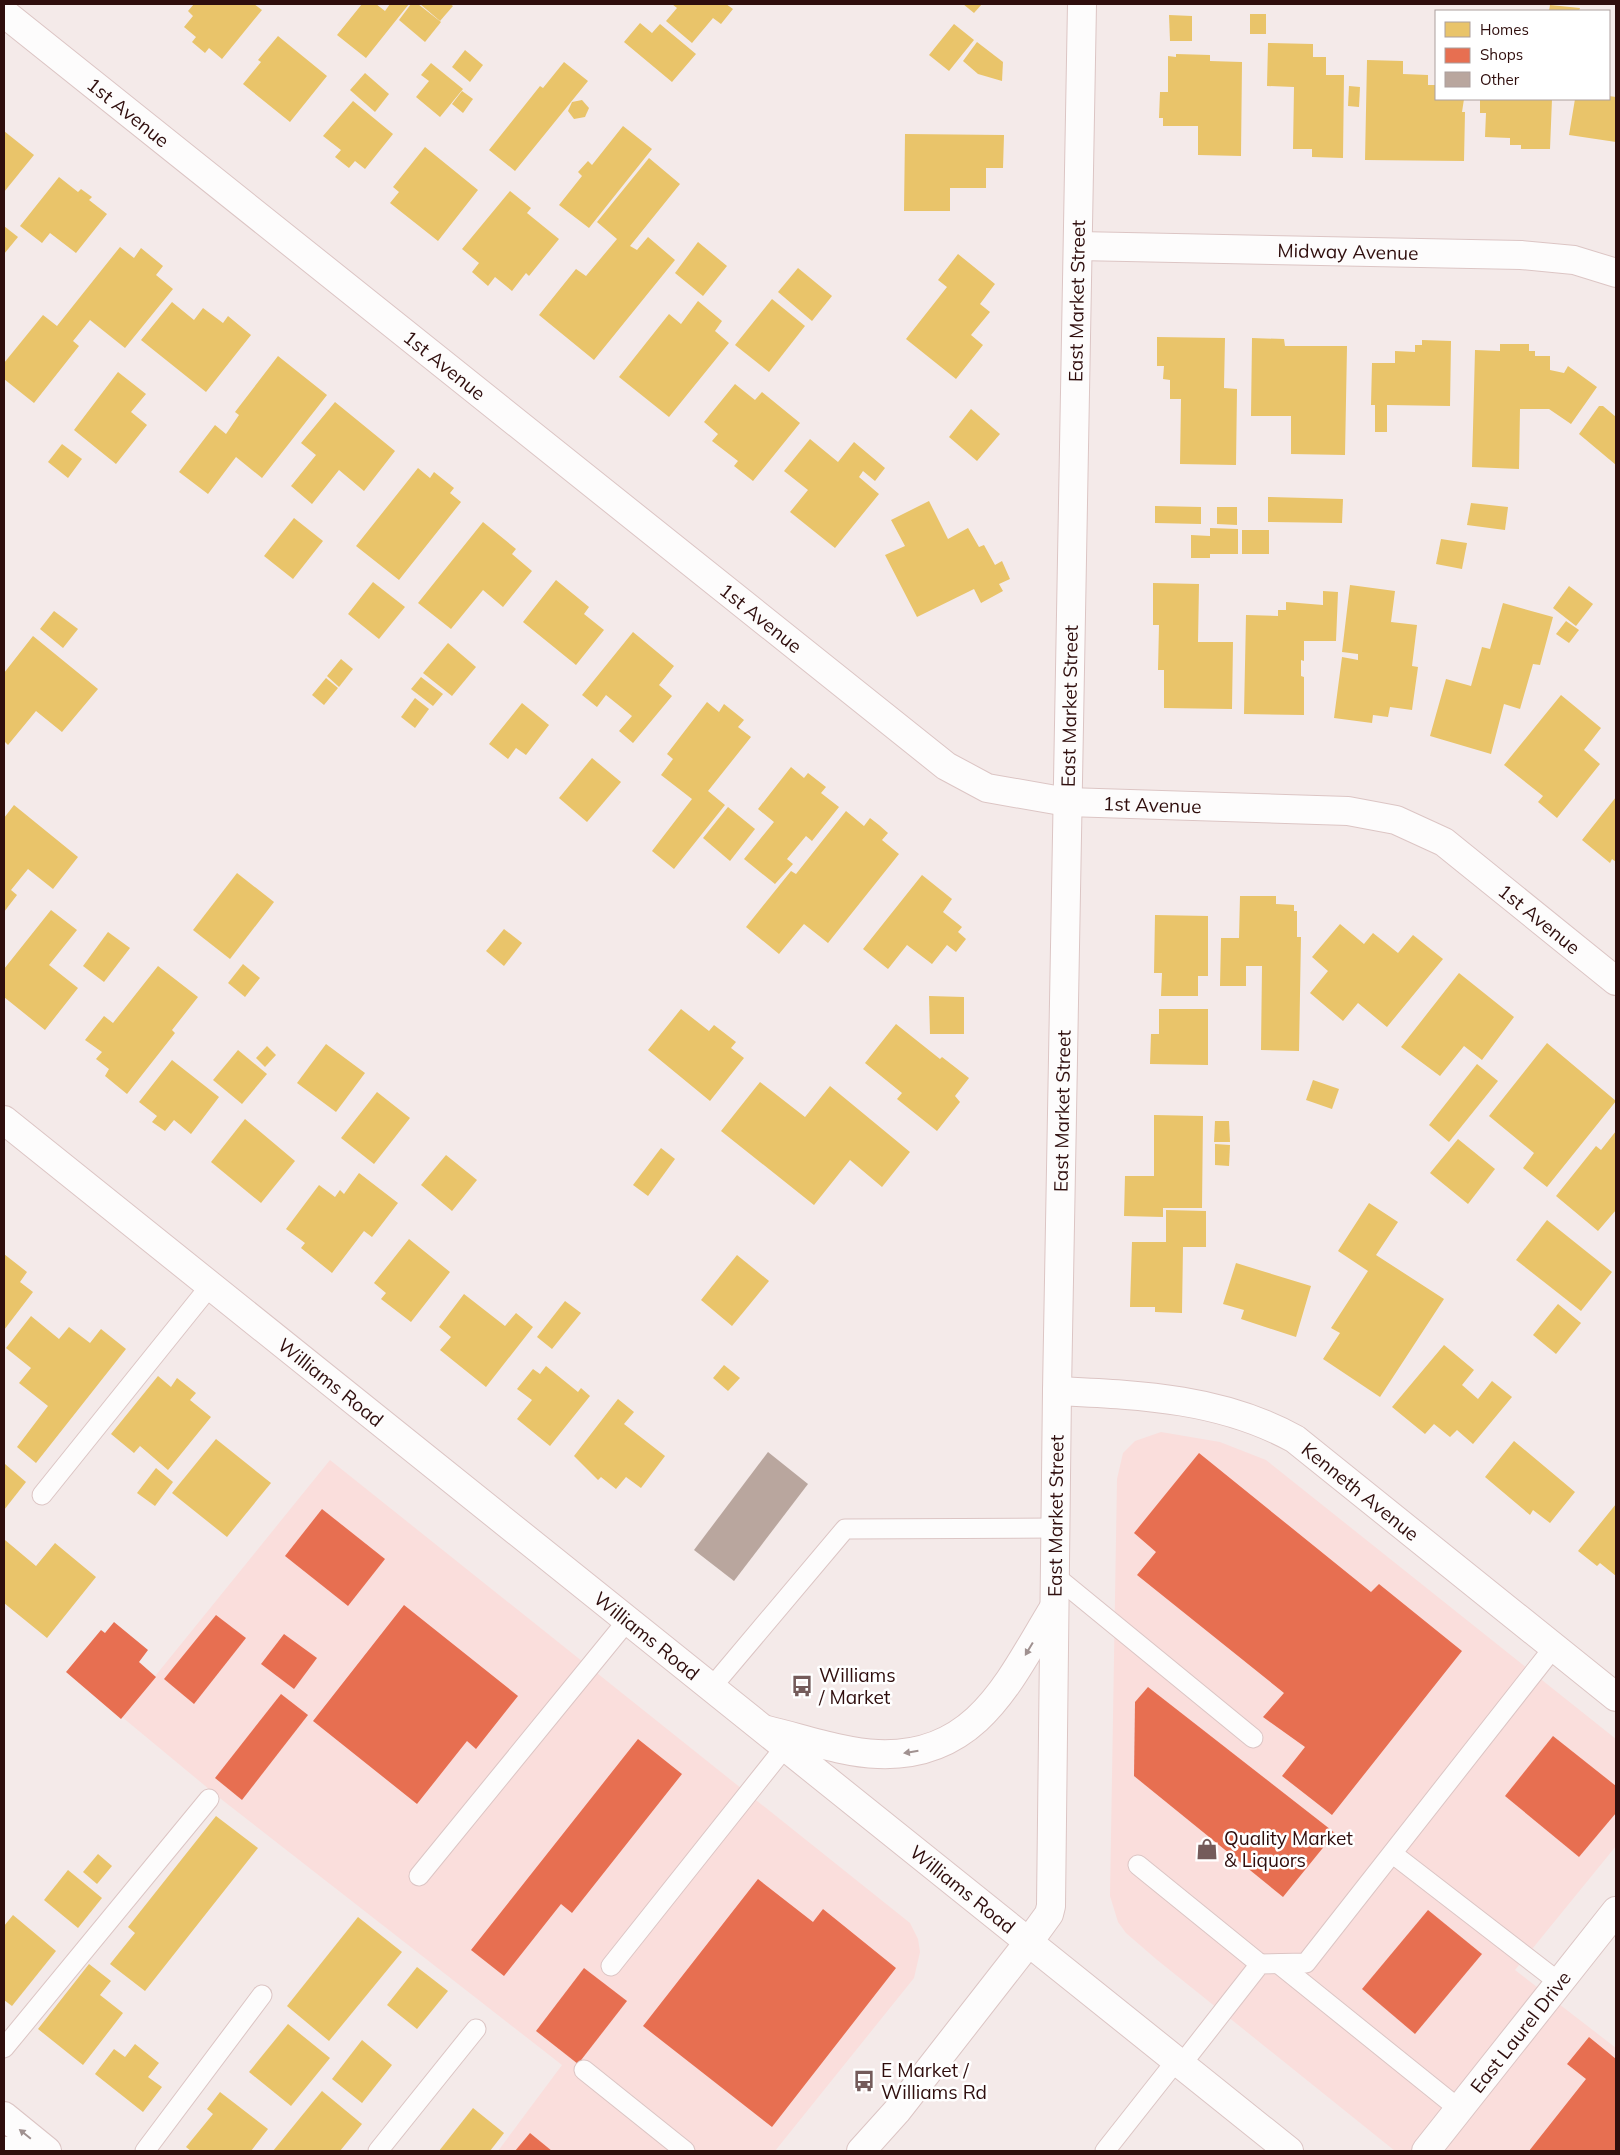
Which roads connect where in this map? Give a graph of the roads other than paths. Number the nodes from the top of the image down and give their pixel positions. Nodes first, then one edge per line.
1 (1082, 4) edge
2 (4, 13) edge
3 (1078, 246) junction
4 (1616, 273) edge
5 (1067, 802) junction
6 (1616, 982) edge
7 (4, 1120) edge
8 (210, 1286) junction
9 (1057, 1391) junction
10 (42, 1495) dead end
11 (1056, 1528) junction
12 (1054, 1574) junction
13 (1054, 1608) junction
14 (627, 1621) junction
15 (1554, 1647) junction
16 (711, 1688) junction
17 (1616, 1697) edge
18 (762, 1728) junction
19 (1253, 1738) dead end
20 (785, 1747) junction
21 (209, 1799) dead end
22 (1393, 1854) junction
23 (1138, 1865) dead end
24 (419, 1876) dead end
25 (1616, 1911) edge
26 (1028, 1943) junction
27 (1260, 1964) junction
28 (1279, 1964) junction
29 (611, 1966) dead end
30 (1560, 1983) junction
31 (262, 1995) dead end
32 (476, 2029) dead end
33 (4, 2048) edge
34 (1179, 2063) junction
35 (584, 2070) dead end
36 (1459, 2109) junction
37 (4, 2116) edge
38 (4, 2151) edge
39 (17, 2151) edge
40 (47, 2151) edge
41 (145, 2151) edge
42 (378, 2151) edge
43 (685, 2151) edge
44 (861, 2151) edge
45 (1105, 2151) edge
46 (1289, 2151) edge
47 (1426, 2151) edge

1 - 3 main road, East Market Street
2 - 5 main road, 1st Avenue
3 - 4 main road, Midway Avenue
3 - 5 main road, East Market Street
5 - 6 main road, 1st Avenue
5 - 9 main road, East Market Street
7 - 8 main road, Williams Road
8 - 10 lane
8 - 14 main road, Williams Road
9 - 11 main road, East Market Street
9 - 15 main road, Kenneth Avenue
11 - 12 main road, East Market Street
11 - 16 lane
12 - 13 main road, East Market Street
12 - 19 lane
13 -> 18 main road
13 - 26 main road, East Market Street
14 - 16 main road, Williams Road
14 - 24 lane
15 - 17 main road, Kenneth Avenue
15 - 22 lane
16 - 18 main road, Williams Road
18 - 20 main road, Williams Road
20 - 26 main road, Williams Road
20 - 29 lane
21 - 33 lane
22 - 28 lane
22 - 30 lane
23 - 27 lane
25 - 30 main road, East Laurel Drive
26 - 34 main road, Williams Road
26 - 44 main road, East Market Street
27 - 28 lane
27 - 34 lane
28 - 36 lane
30 - 36 main road, East Laurel Drive
31 - 41 lane
32 - 42 lane
34 - 45 lane
34 - 46 main road, Williams Road
35 - 43 lane
36 - 47 main road, East Laurel Drive
40 -> 37 main road
38 - 39 main road

